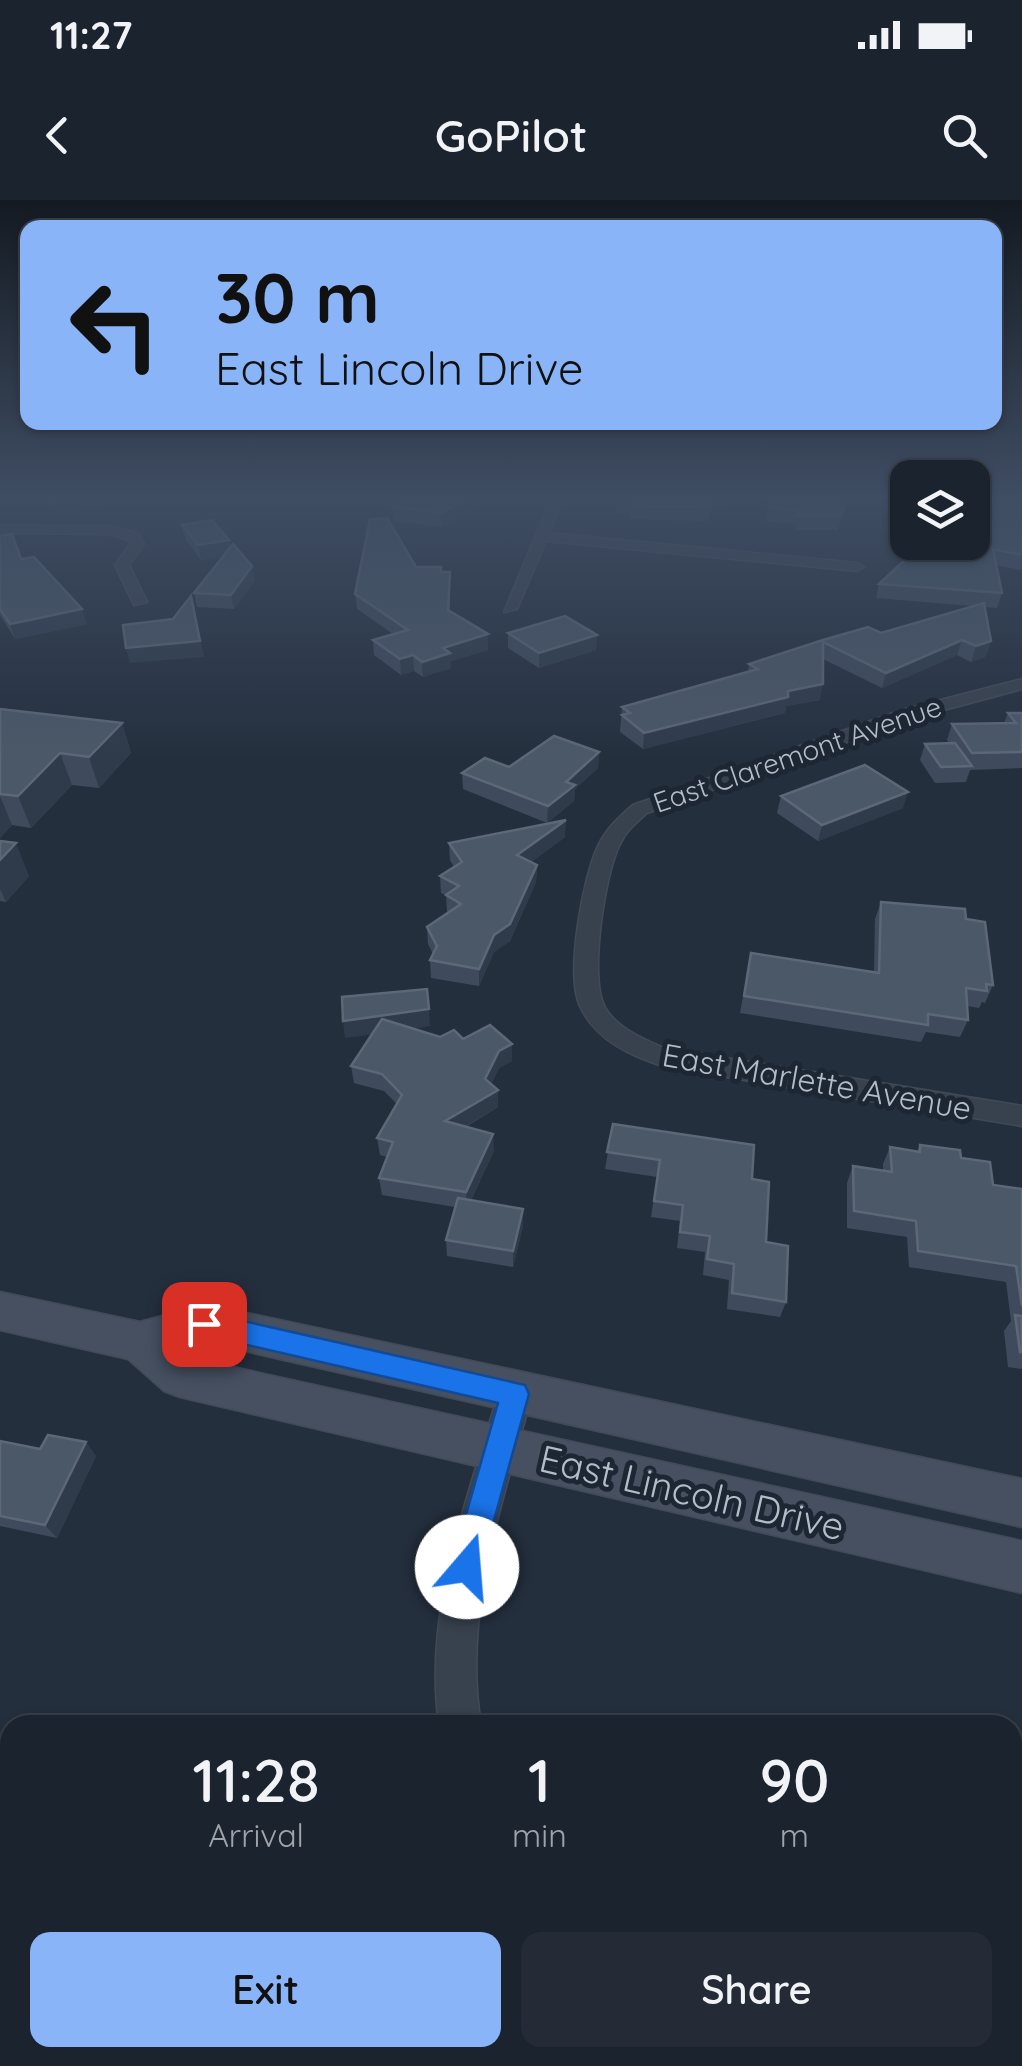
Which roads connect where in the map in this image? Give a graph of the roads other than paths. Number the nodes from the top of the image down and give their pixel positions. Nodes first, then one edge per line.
1 (132, 586) edge
2 (519, 586) edge
3 (139, 602) dead end
4 (509, 609) dead end
5 (1022, 684) edge
6 (618, 1033) joint
7 (1022, 1116) edge
8 (0, 1310) edge
9 (140, 1342) junction
10 (515, 1394) junction
11 (501, 1449) junction
12 (1022, 1504) edge
13 (1022, 1566) edge
14 (457, 1715) edge

1 - 3 street
2 - 4 street
5 - 6 street, East Claremont Avenue
6 - 7 street, East Marlette Avenue
8 - 9 main road, East Lincoln Drive
9 - 10 main road, East Lincoln Drive
9 - 11 main road, East Lincoln Drive
10 - 11 street
10 - 12 main road, East Lincoln Drive
11 - 13 main road, East Lincoln Drive
11 - 14 street

